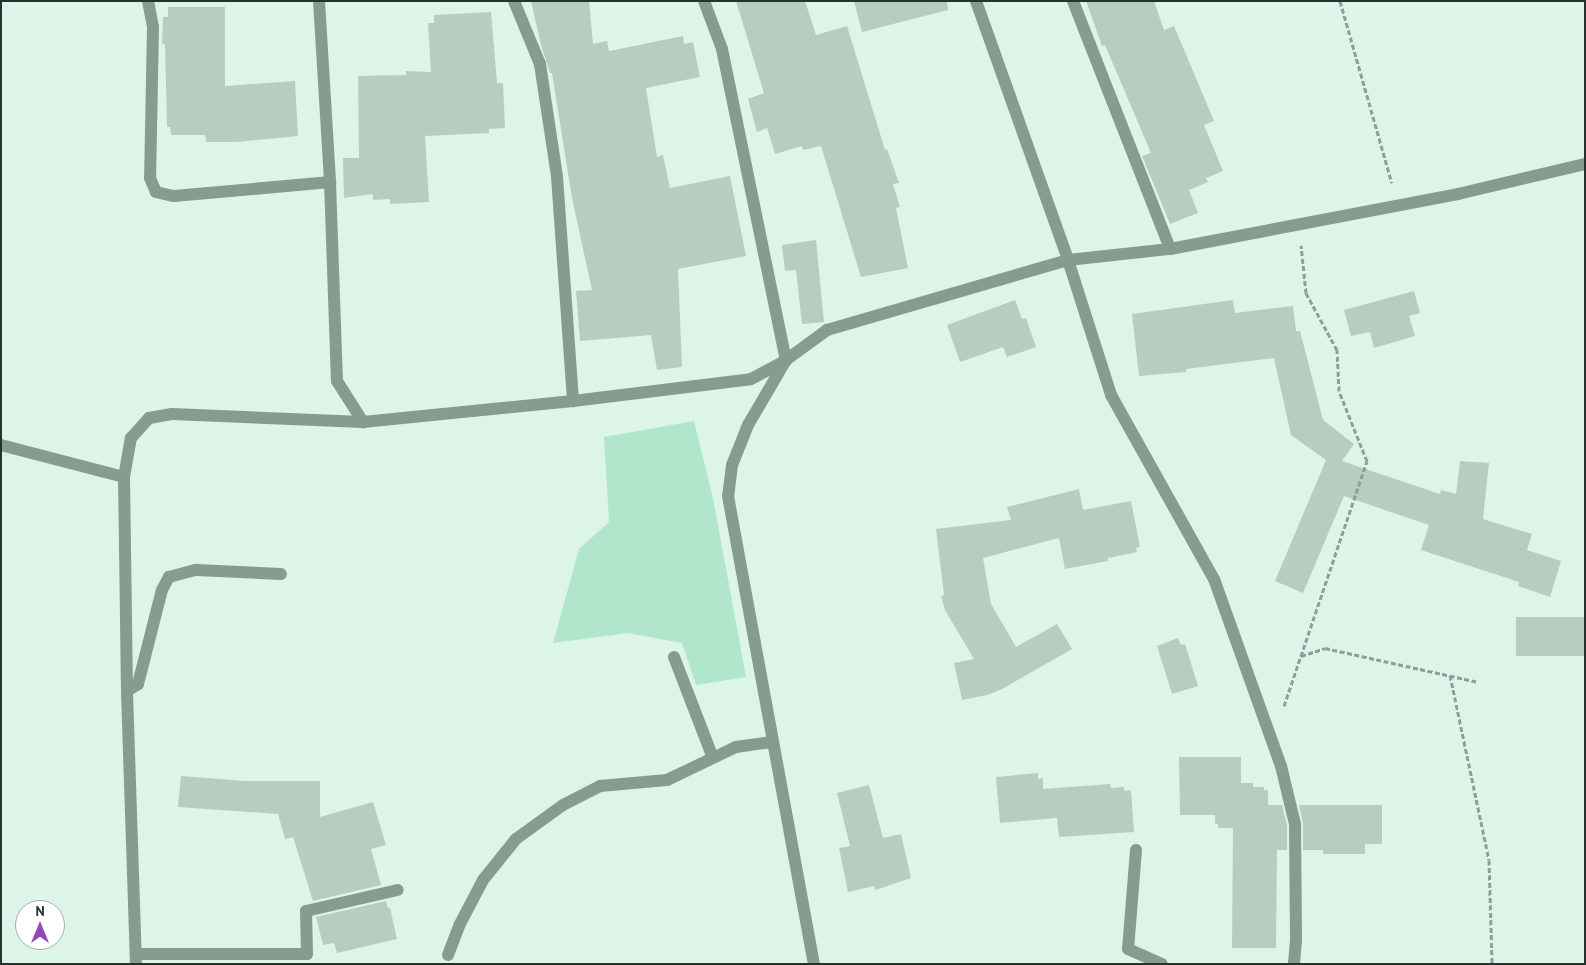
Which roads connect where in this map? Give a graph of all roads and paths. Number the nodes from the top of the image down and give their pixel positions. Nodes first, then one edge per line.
1 (148, 1) edge
2 (319, 1) edge
3 (514, 1) edge
4 (704, 1) edge
5 (976, 1) edge
6 (1073, 1) edge
7 (1340, 1) edge
8 (1585, 164) edge
9 (330, 182) junction
10 (1398, 206) junction
11 (1299, 225) junction
12 (1170, 249) junction
13 (1068, 260) junction
14 (786, 360) junction
15 (573, 400) junction
16 (363, 422) junction
17 (1, 445) edge
18 (124, 477) junction
19 (281, 574) dead end
20 (1301, 656) junction
21 (674, 657) dead end
22 (1450, 675) junction
23 (1478, 682) dead end
24 (128, 691) junction
25 (1267, 725) junction
26 (773, 742) junction
27 (713, 758) junction
28 (1136, 850) dead end
29 (398, 890) dead end
30 (448, 955) dead end
31 (136, 959) edge
32 (814, 964) edge
33 (1162, 964) edge
34 (1294, 964) edge
35 (1492, 964) edge

1 - 9 street
2 - 9 street
3 - 15 street
4 - 14 street
5 - 13 street
6 - 12 street
7 - 10 path
8 - 10 street
9 - 16 street
10 - 11 street
11 - 12 street
11 - 20 path
12 - 13 street
13 - 14 street
13 - 25 street
14 - 15 street
14 - 26 street
15 - 16 street
16 - 18 street
17 - 18 street
18 - 24 street
19 - 24 street
20 - 22 path
20 - 25 path
21 - 27 street
22 - 23 path
22 - 35 path
24 - 31 street
25 - 34 street
26 - 27 street
26 - 32 street
27 - 30 street
28 - 33 street
29 - 31 street

